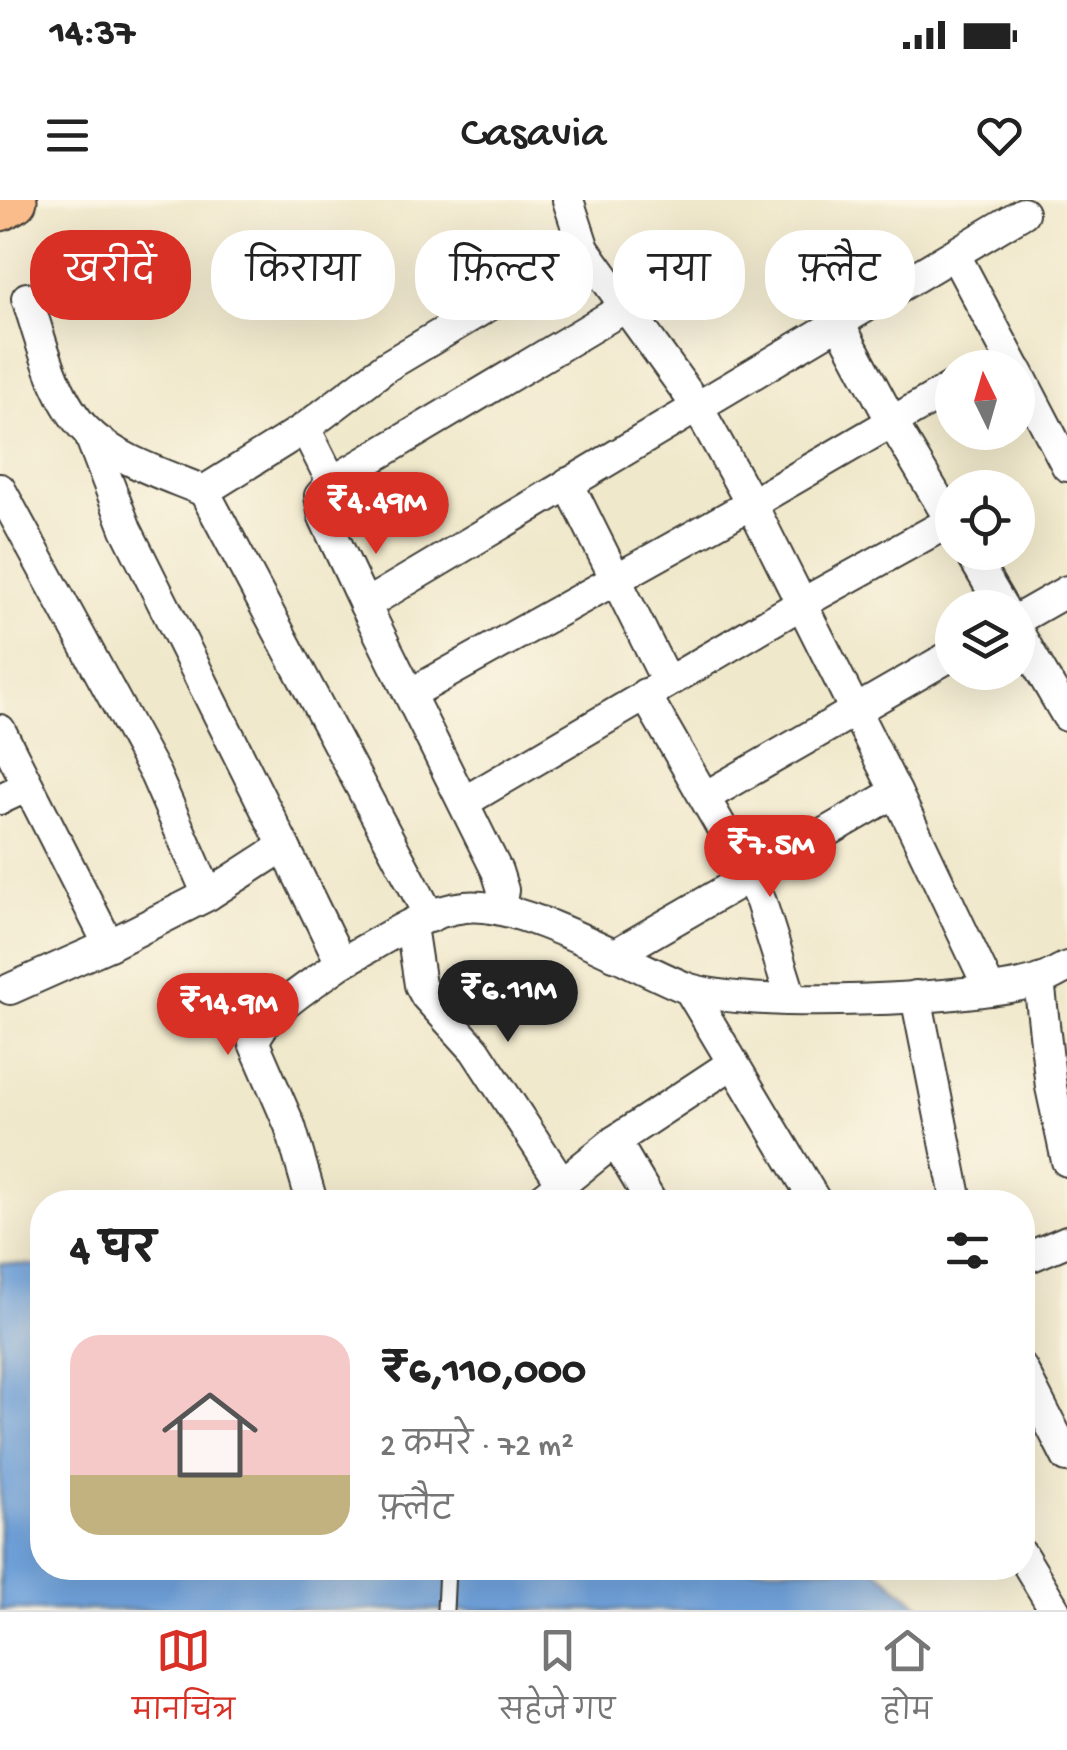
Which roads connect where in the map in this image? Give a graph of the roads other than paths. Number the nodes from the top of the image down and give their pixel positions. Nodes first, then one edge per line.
1 (14, 200) edge
2 (572, 202) edge
3 (0, 208) edge
4 (1023, 214) dead end
5 (579, 230) edge
6 (955, 255) junction
7 (593, 262) edge
8 (613, 292) edge
9 (27, 298) dead end
10 (613, 315) edge
11 (465, 320) edge
12 (633, 320) edge
13 (838, 321) junction
14 (1000, 350) edge
15 (935, 398) edge
16 (697, 406) junction
17 (1035, 413) edge
18 (892, 422) junction
19 (304, 428) junction
20 (88, 434) junction
21 (1067, 466) edge
22 (332, 482) junction
23 (568, 484) junction
24 (0, 489) edge
25 (204, 491) junction
26 (935, 494) edge
27 (751, 504) junction
28 (935, 531) edge
29 (615, 580) junction
30 (1067, 591) edge
31 (365, 604) junction
32 (800, 604) junction
33 (1035, 609) edge
34 (1035, 660) edge
35 (935, 665) edge
36 (656, 688) junction
37 (410, 694) junction
38 (855, 710) junction
39 (1067, 714) edge
40 (0, 730) edge
41 (28, 786) junction
42 (896, 792) junction
43 (705, 797) junction
44 (0, 799) edge
45 (464, 802) junction
46 (284, 846) junction
47 (750, 877) junction
48 (208, 895) junction
49 (500, 909) junction
50 (420, 922) junction
51 (109, 945) junction
52 (614, 955) junction
53 (341, 963) junction
54 (1067, 967) edge
55 (1039, 980) junction
56 (10, 989) dead end
57 (689, 989) junction
58 (990, 990) junction
59 (916, 996) junction
60 (791, 998) junction
61 (733, 1063) junction
62 (615, 1141) junction
63 (1067, 1160) edge
64 (309, 1190) edge
65 (549, 1190) edge
66 (555, 1190) edge
67 (645, 1190) edge
68 (809, 1190) edge
69 (955, 1190) edge
70 (1067, 1241) edge
71 (1035, 1255) edge
72 (1035, 1394) edge
73 (1066, 1454) edge
74 (1035, 1577) edge
75 (446, 1580) edge
76 (445, 1610) edge
77 (1054, 1610) edge

1 - 3 main road
2 - 5 street
4 - 6 street
6 - 13 street
6 - 14 street
7 - 8 street
9 - 20 street
10 - 22 street
11 - 19 street
12 - 16 street
13 - 16 street
13 - 18 street
15 - 18 street
16 - 23 street
16 - 27 street
17 - 21 street
18 - 26 street
18 - 27 street
19 - 22 street
19 - 25 street
20 - 25 street
20 - 46 street
22 - 31 street
23 - 29 street
23 - 31 street
24 - 48 street
25 - 50 street
27 - 29 street
27 - 32 street
28 - 32 street
29 - 36 street
29 - 37 street
30 - 33 street
31 - 37 street
32 - 36 street
32 - 38 street
34 - 39 street
35 - 38 street
36 - 43 street
36 - 45 street
37 - 45 street
38 - 42 street
38 - 43 street
40 - 41 street
41 - 44 street
41 - 51 street
42 - 47 street
42 - 58 street
43 - 47 street
45 - 49 street
46 - 48 street
46 - 53 street
47 - 52 street
47 - 60 street
48 - 51 street
49 - 50 street
49 - 52 street
50 - 53 street
50 - 65 street
51 - 56 street
52 - 57 street
53 - 64 street
54 - 55 street
55 - 58 street
55 - 63 street
57 - 60 street
57 - 61 street
58 - 59 street
59 - 60 street
59 - 69 street
61 - 62 street
61 - 68 street
62 - 66 street
62 - 67 street
70 - 71 street
72 - 73 street
74 - 77 street
75 - 76 lane

